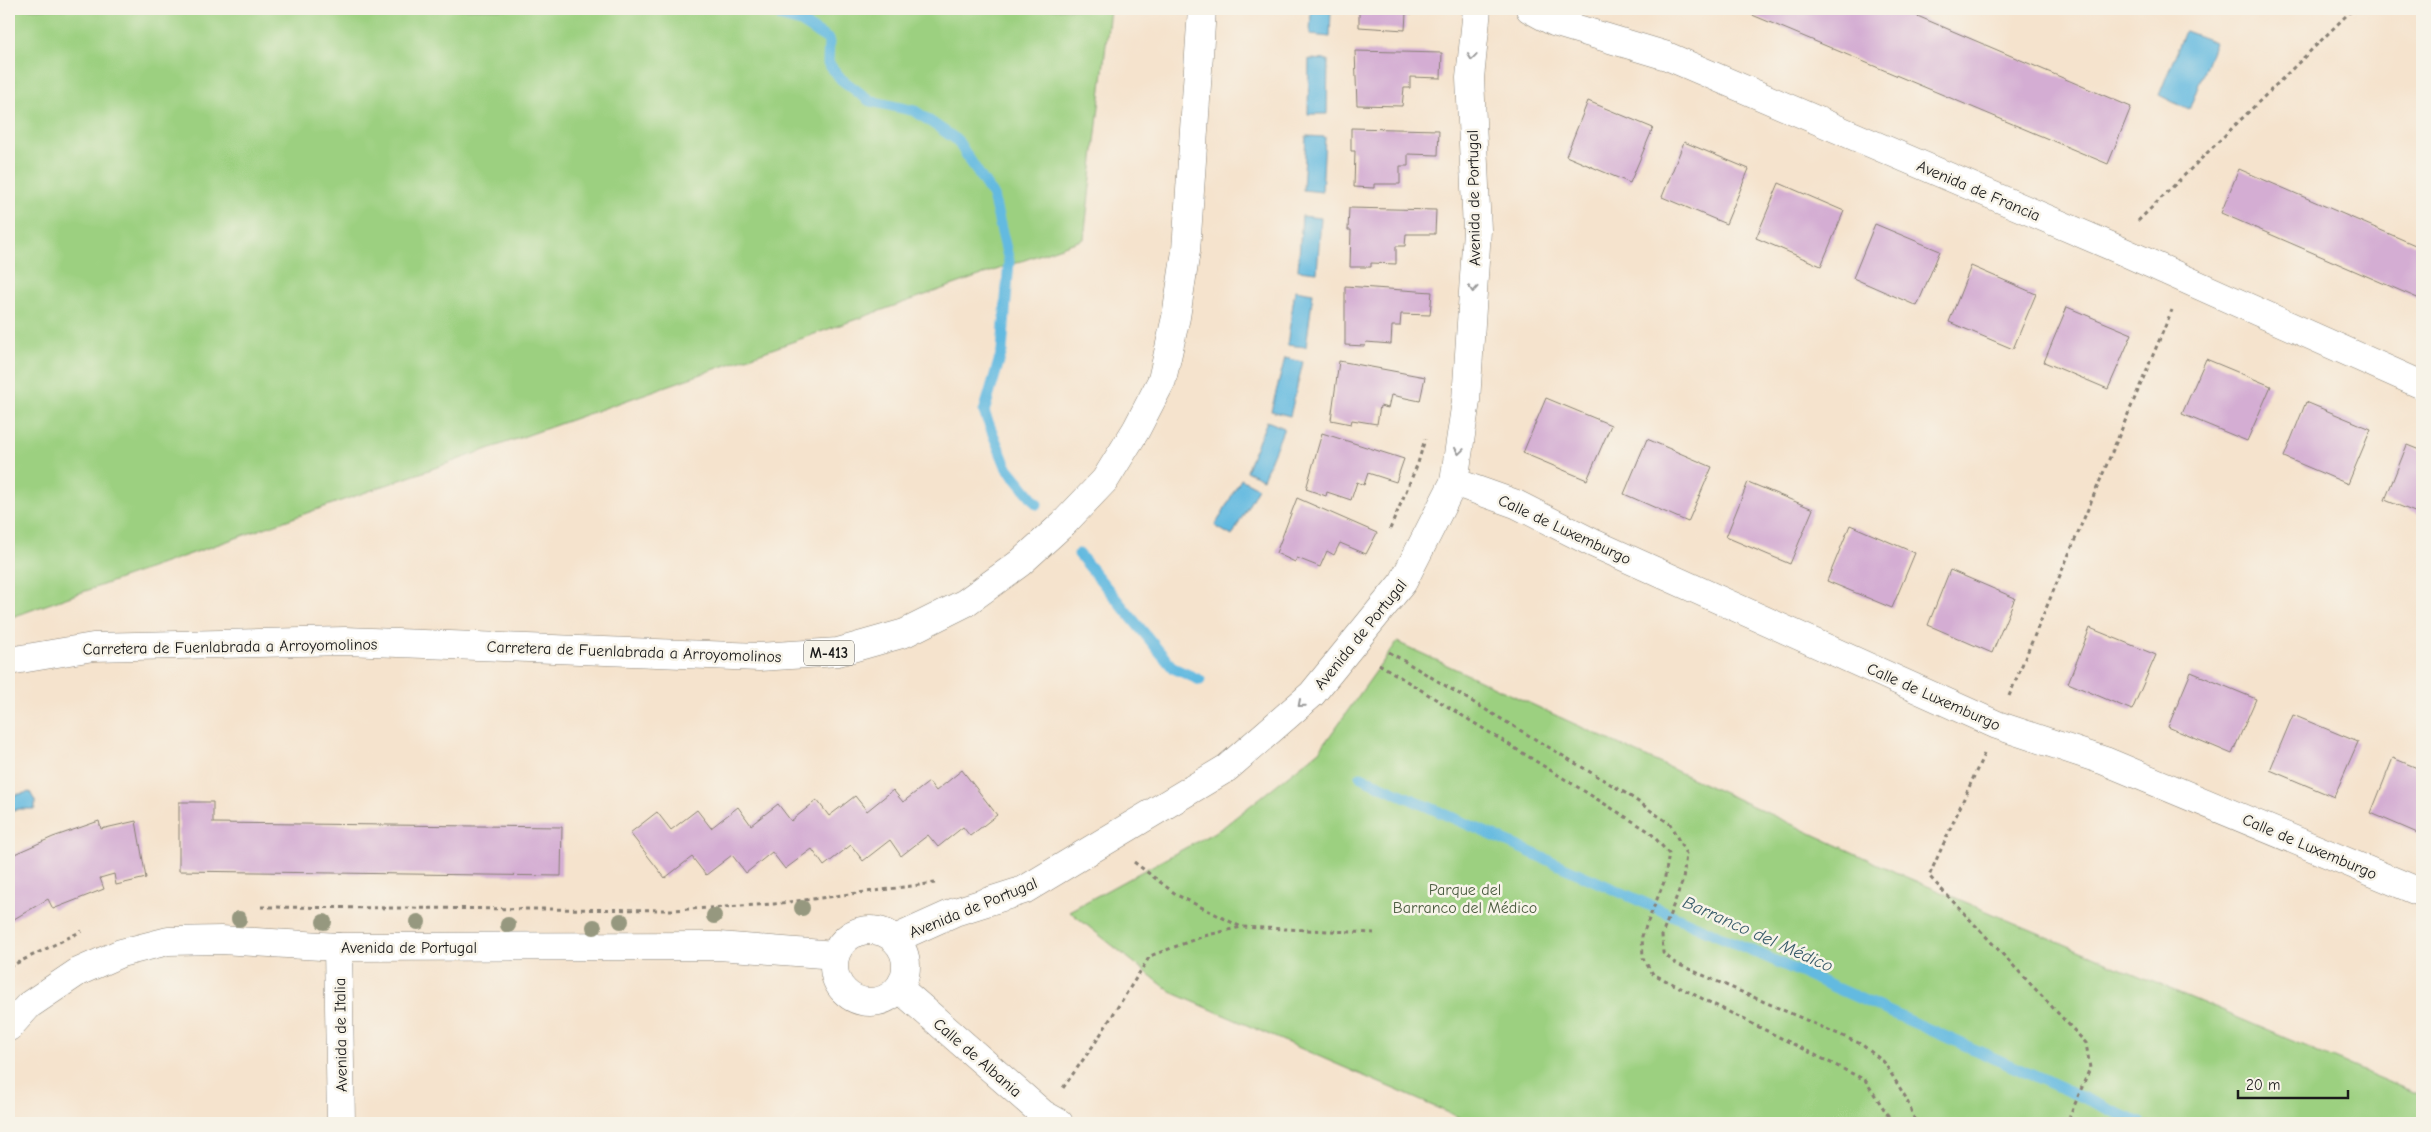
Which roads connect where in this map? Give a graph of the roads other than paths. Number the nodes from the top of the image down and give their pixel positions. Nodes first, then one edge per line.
1 (1202, 9) edge
2 (1477, 9) edge
3 (1530, 9) edge
4 (2422, 385) edge
5 (1454, 482) junction
6 (9, 661) edge
7 (2422, 892) edge
8 (895, 939) junction
9 (338, 947) junction
10 (834, 955) junction
11 (899, 988) junction
12 (9, 1027) edge
13 (1051, 1119) edge
14 (340, 1123) edge

1 - 6 street, Carretera de Fuenlabrada a Arroyomolinos / M-413
2 -> 5 street, Avenida de Portugal
3 - 4 street, Avenida de Francia
5 - 7 street, Calle de Luxemburgo
5 -> 8 street, Avenida de Portugal
8 - 10 street
8 - 11 street
9 - 10 street, Avenida de Portugal
9 - 12 street, Avenida de Portugal
9 - 14 street, Avenida de Italia
10 - 11 street
11 - 13 street, Calle de Albania

